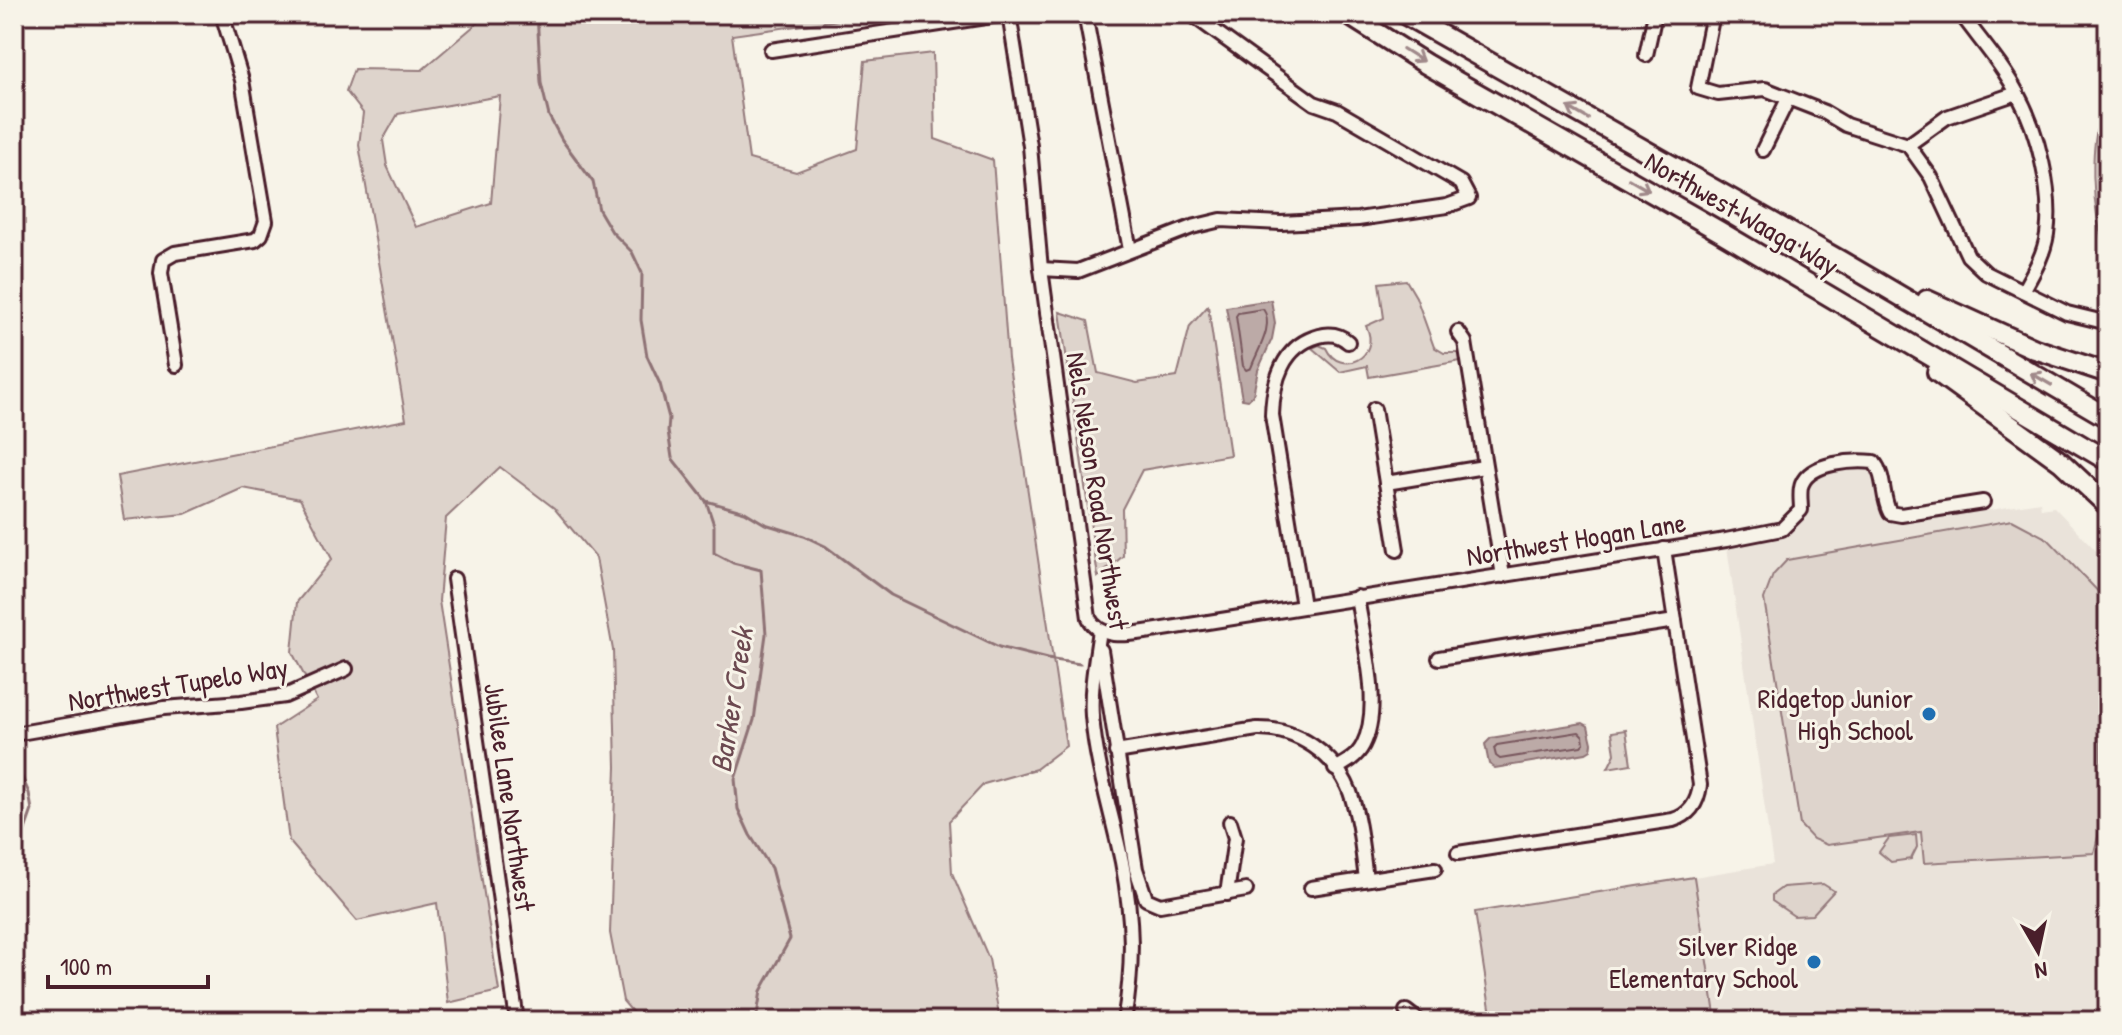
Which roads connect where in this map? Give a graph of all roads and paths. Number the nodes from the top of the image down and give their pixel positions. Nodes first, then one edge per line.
1 (222, 14) edge
2 (1007, 14) edge
3 (1085, 14) edge
4 (1191, 14) edge
5 (1347, 14) edge
6 (1404, 14) edge
7 (1655, 14) edge
8 (1697, 14) edge
9 (1710, 14) edge
10 (1961, 14) edge
11 (771, 50) dead end
12 (1646, 55) dead end
13 (2017, 93) junction
14 (1788, 99) junction
15 (1908, 145) junction
16 (1763, 150) dead end
17 (1130, 250) junction
18 (1841, 261) junction
19 (1041, 269) junction
20 (2023, 291) junction
21 (2108, 323) edge
22 (1881, 328) junction
23 (1458, 332) dead end
24 (1348, 342) dead end
25 (176, 365) dead end
26 (2108, 373) edge
27 (1374, 409) dead end
28 (2108, 418) edge
29 (2108, 461) edge
30 (1484, 467) junction
31 (1386, 483) junction
32 (1983, 502) dead end
33 (2108, 506) edge
34 (1664, 549) junction
35 (1397, 550) dead end
36 (1503, 576) junction
37 (454, 579) dead end
38 (1357, 597) junction
39 (1303, 606) junction
40 (1675, 621) junction
41 (1099, 634) junction
42 (1439, 658) dead end
43 (346, 669) dead end
44 (14, 734) edge
45 (1116, 752) junction
46 (1335, 769) junction
47 (1230, 822) dead end
48 (1458, 853) dead end
49 (1435, 869) dead end
50 (1366, 879) junction
51 (1311, 888) dead end
52 (1246, 890) dead end
53 (1227, 894) junction
54 (1406, 1011) dead end
55 (517, 1021) edge
56 (1124, 1021) edge
57 (1419, 1021) edge

1 - 25 street
2 - 11 street
2 - 19 street, Nels Nelson Road Northwest
3 - 17 street
4 - 17 street
5 -> 22 highway, Northwest Waaga Way
18 -> 6 highway, Northwest Waaga Way
7 - 12 street
8 - 9 street
9 - 14 street
10 - 13 street
13 - 15 street
13 - 20 street
14 - 15 street
14 - 16 street
15 - 20 street
17 - 19 street
18 - 26 highway
28 -> 18 highway, Northwest Waaga Way
19 - 41 street, Nels Nelson Road Northwest
20 - 21 street
22 - 29 highway, Northwest Waaga Way
22 - 33 highway
23 - 30 street
24 - 39 street
27 - 31 street
30 - 31 street
30 - 36 street
31 - 35 street
32 - 34 street, Northwest Hogan Lane
34 - 36 street, Northwest Hogan Lane
34 - 40 street
36 - 38 street, Northwest Hogan Lane
37 - 55 street, Jubilee Lane Northwest
38 - 39 street, Northwest Hogan Lane
38 - 46 street
39 - 41 street, Northwest Hogan Lane
40 - 42 street
40 - 48 street
41 - 45 street
41 - 56 street, Nels Nelson Road Northwest
43 - 44 street, Northwest Tupelo Way
45 - 46 street
45 - 53 street
46 - 50 street
47 - 53 street
49 - 50 street
50 - 51 street
52 - 53 street
54 - 57 street

